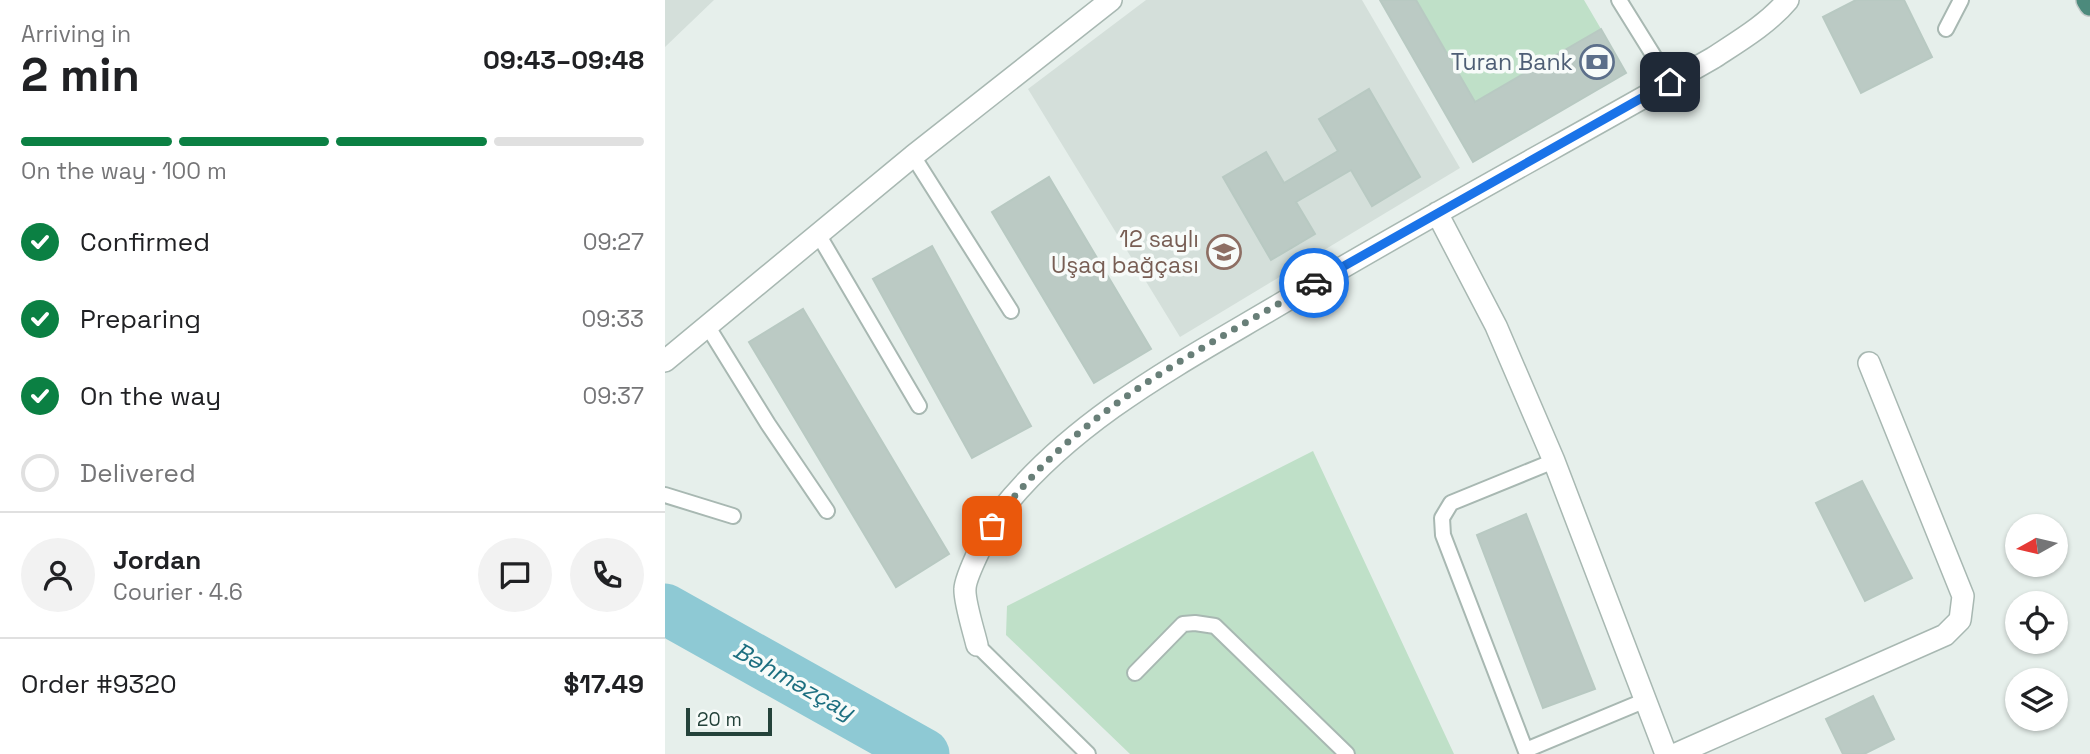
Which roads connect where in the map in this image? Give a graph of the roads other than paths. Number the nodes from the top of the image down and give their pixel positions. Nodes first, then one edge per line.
1 (1111, 0) edge
2 (1619, 0) edge
3 (1788, 0) edge
4 (1961, 0) edge
5 (2087, 0) edge
6 (2090, 5) edge
7 (1946, 29) dead end
8 (1670, 82) junction
9 (913, 156) junction
10 (1437, 213) junction
11 (818, 234) junction
12 (1011, 311) dead end
13 (708, 327) junction
14 (665, 361) edge
15 (1869, 363) dead end
16 (919, 406) dead end
17 (1554, 461) junction
18 (665, 495) edge
19 (827, 511) dead end
20 (733, 516) dead end
21 (977, 645) joint
22 (1135, 673) dead end
23 (1646, 700) junction
24 (1527, 752) edge
25 (1088, 754) edge
26 (1347, 754) edge
27 (1666, 754) edge
28 (1676, 754) edge

1 - 9 street
2 - 8 lane
3 - 8 street
4 - 7 lane
5 - 6 highway
8 - 10 street
9 - 11 street
9 - 12 lane
10 - 17 street
10 - 21 street
11 - 13 street
11 - 16 lane
13 - 14 street
13 - 19 lane
15 - 28 street
17 - 23 street
17 - 24 lane
18 - 20 lane
21 - 25 lane
22 - 26 lane
23 - 24 lane
23 - 27 street

